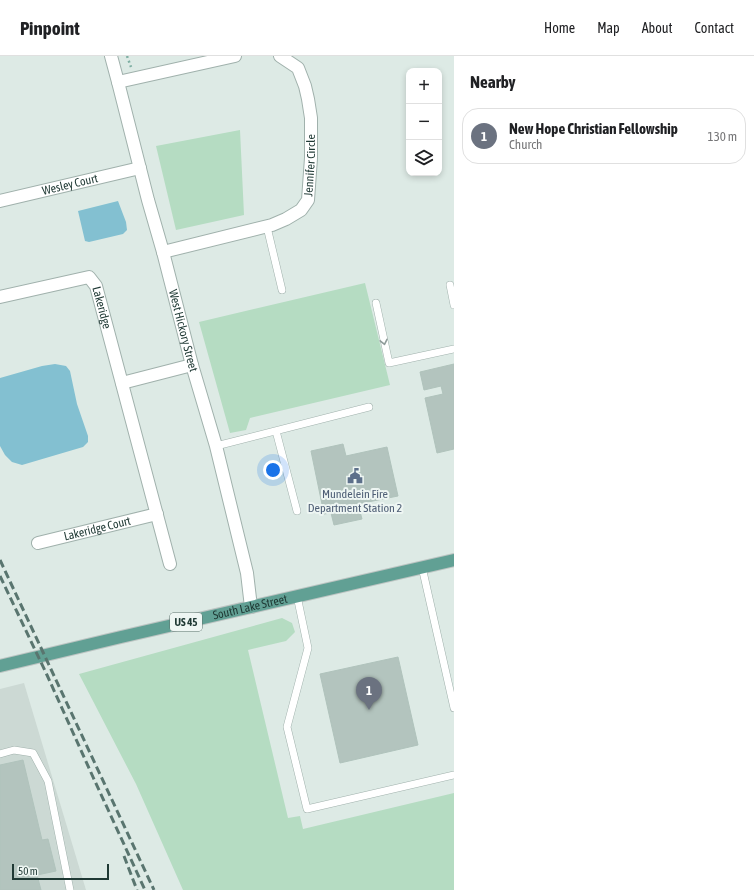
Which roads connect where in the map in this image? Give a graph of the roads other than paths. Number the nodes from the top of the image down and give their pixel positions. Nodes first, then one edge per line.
1 (111, 56) edge
2 (235, 56) edge
3 (280, 56) edge
4 (118, 82) junction
5 (140, 168) junction
6 (0, 201) edge
7 (267, 227) junction
8 (163, 252) junction
9 (450, 285) dead end
10 (282, 290) dead end
11 (0, 297) edge
12 (376, 303) dead end
13 (454, 305) edge
14 (454, 349) edge
15 (192, 365) junction
16 (122, 383) junction
17 (369, 407) dead end
18 (276, 430) junction
19 (216, 446) junction
20 (297, 511) dead end
21 (157, 514) junction
22 (38, 543) dead end
23 (454, 560) edge
24 (170, 564) dead end
25 (422, 567) junction
26 (297, 596) junction
27 (251, 607) junction
28 (0, 666) edge
29 (454, 708) edge
30 (0, 754) edge
31 (454, 776) edge
32 (70, 890) edge

1 - 4 street, West Hickory Street
2 - 4 street
3 - 7 street, Jennifer Circle
4 - 5 street, West Hickory Street
5 - 6 street, Wesley Court
5 - 8 street, West Hickory Street
7 - 8 street, Jennifer Circle
7 - 10 lane
8 - 15 street, West Hickory Street
9 - 13 lane
11 - 16 street, Lakeridge
12 -> 14 lane
15 - 16 street
15 - 19 street, West Hickory Street
16 - 21 street, Lakeridge
17 - 18 lane
18 - 19 lane
18 - 20 lane
19 - 27 street, West Hickory Street
21 - 22 street, Lakeridge Court
21 - 24 street, Lakeridge
23 - 25 main road, South Lake Street / US 45
25 - 26 main road, South Lake Street / US 45
25 - 29 lane
26 - 27 main road, South Lake Street / US 45
26 - 31 lane
27 - 28 main road, South Lake Street / US 45
30 - 32 lane

